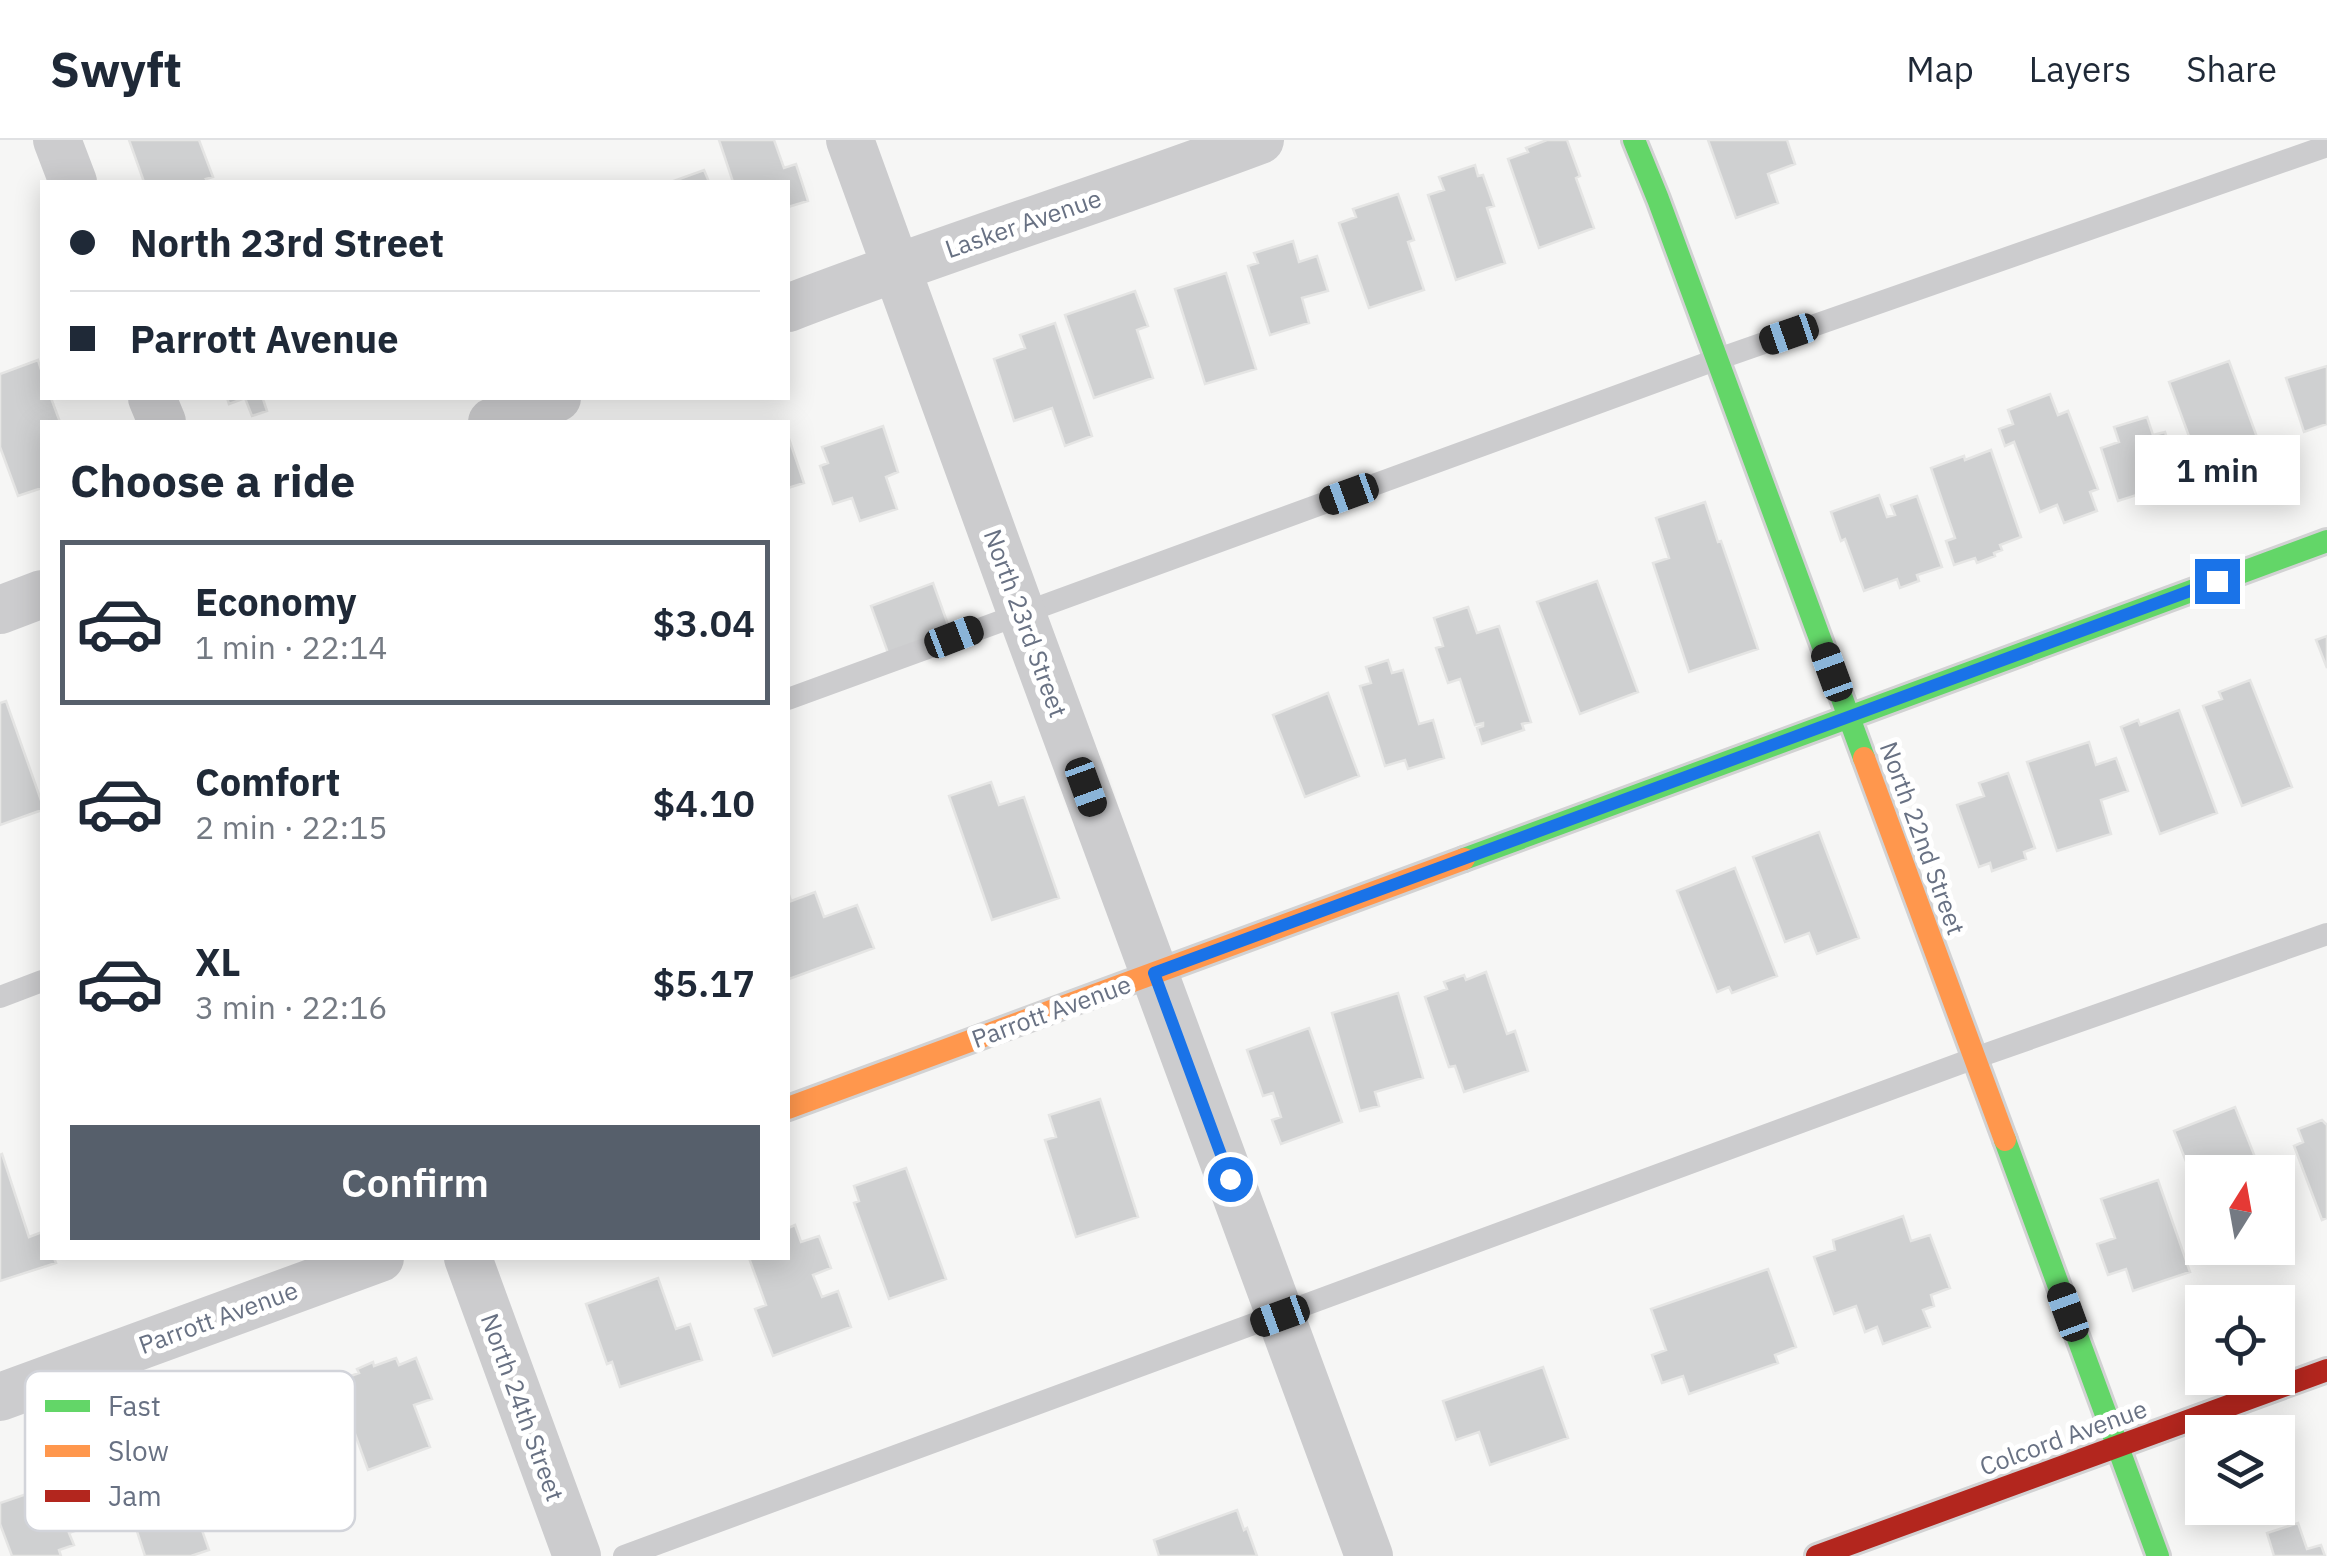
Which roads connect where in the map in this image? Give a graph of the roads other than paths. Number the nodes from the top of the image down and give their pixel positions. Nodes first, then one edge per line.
1 (57, 140) edge
2 (850, 140) edge
3 (1260, 140) edge
4 (1634, 140) edge
5 (2327, 146) edge
6 (72, 180) edge
7 (898, 266) junction
8 (790, 307) edge
9 (1718, 359) junction
10 (551, 400) edge
11 (497, 420) edge
12 (2327, 540) edge
13 (40, 595) edge
14 (0, 610) edge
15 (1021, 612) junction
16 (790, 698) edge
17 (1849, 716) junction
18 (2327, 934) edge
19 (1154, 973) junction
20 (40, 982) edge
21 (0, 997) edge
22 (1974, 1058) junction
23 (790, 1107) edge
24 (375, 1260) edge
25 (469, 1260) edge
26 (1280, 1316) junction
27 (2327, 1370) edge
28 (71, 1371) edge
29 (25, 1388) edge
30 (0, 1397) edge
31 (2118, 1446) junction
32 (578, 1556) edge
33 (624, 1556) edge
34 (1368, 1556) edge
35 (1817, 1556) edge
36 (2158, 1556) edge

1 - 6 street
2 - 7 street, North 23rd Street
3 - 7 street, Lasker Avenue
4 - 9 street, North 22nd Street
5 - 9 lane
7 - 8 street, Lasker Avenue
7 - 15 street, North 23rd Street
9 - 15 lane
9 - 17 street, North 22nd Street
10 - 11 street
12 - 17 street, Parrott Avenue
13 - 14 street
15 - 16 lane
15 - 19 street, North 23rd Street
17 - 19 street, Parrott Avenue
17 - 22 street, North 22nd Street
18 - 22 lane
19 - 23 street, Parrott Avenue
19 - 26 street, North 23rd Street
20 - 21 lane
22 - 26 lane
22 - 31 street, North 22nd Street
24 - 28 street, Parrott Avenue
25 - 32 street, North 24th Street
26 - 33 lane
26 - 34 street, North 23rd Street
27 - 31 street, Colcord Avenue
29 - 30 street, Parrott Avenue
31 - 35 street, Colcord Avenue
31 - 36 street, North 22nd Street

